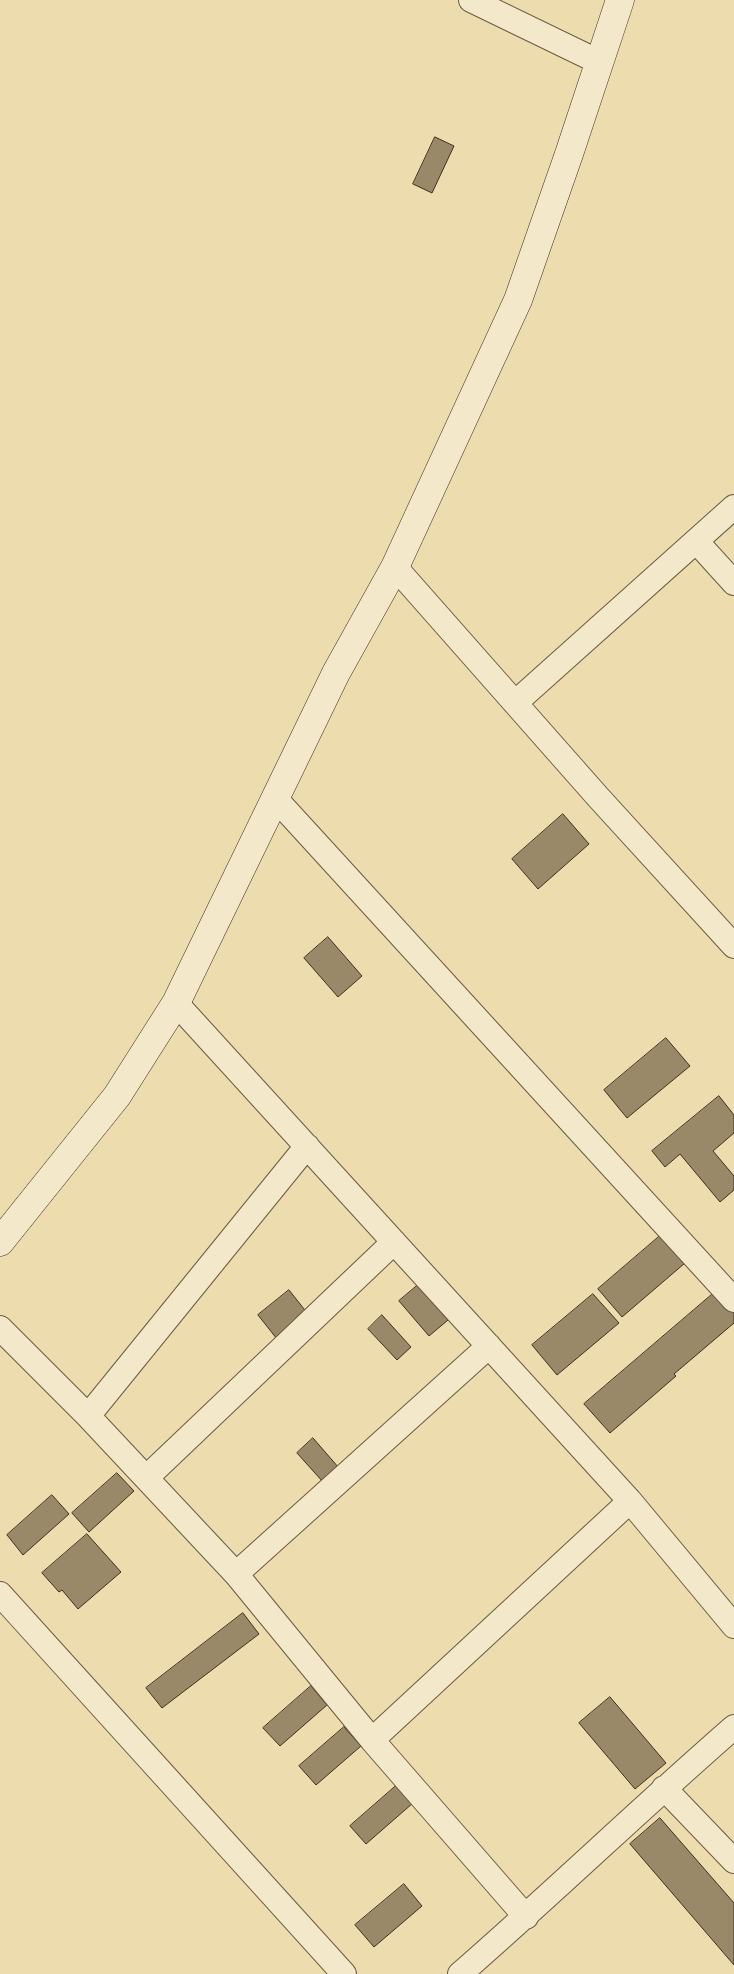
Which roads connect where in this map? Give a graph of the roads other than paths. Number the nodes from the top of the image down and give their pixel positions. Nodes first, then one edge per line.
1 (471, 0) edge
2 (620, 0) edge
3 (600, 62) junction
4 (734, 507) edge
5 (696, 540) junction
6 (395, 567) junction
7 (734, 583) edge
8 (515, 703) junction
9 (275, 798) junction
10 (734, 946) edge
11 (176, 1003) junction
12 (307, 1146) junction
13 (0, 1242) edge
14 (394, 1242) junction
15 (734, 1300) edge
16 (0, 1328) edge
17 (489, 1346) junction
18 (88, 1416) junction
19 (146, 1478) junction
20 (630, 1501) junction
21 (236, 1574) junction
22 (0, 1594) edge
23 (734, 1626) edge
24 (734, 1727) edge
25 (372, 1740) junction
26 (664, 1788) junction
27 (734, 1861) edge
28 (526, 1917) junction
29 (344, 1974) edge
30 (460, 1974) edge

1 - 3 street
2 - 3 main road
3 - 6 main road
4 - 5 street
5 - 7 street
5 - 8 street
6 - 8 street
6 - 9 main road
8 - 10 street
9 - 11 main road
9 - 15 street
11 - 12 street
11 - 13 main road
12 - 14 street
12 - 18 street
14 - 17 street
14 - 19 street
16 - 18 street
17 - 20 street
17 - 21 street
18 - 19 street
19 - 21 street
20 - 23 street
20 - 25 street
21 - 25 street
22 - 29 street
24 - 26 street
25 - 28 street
26 - 27 street
26 - 28 street
28 - 30 street

